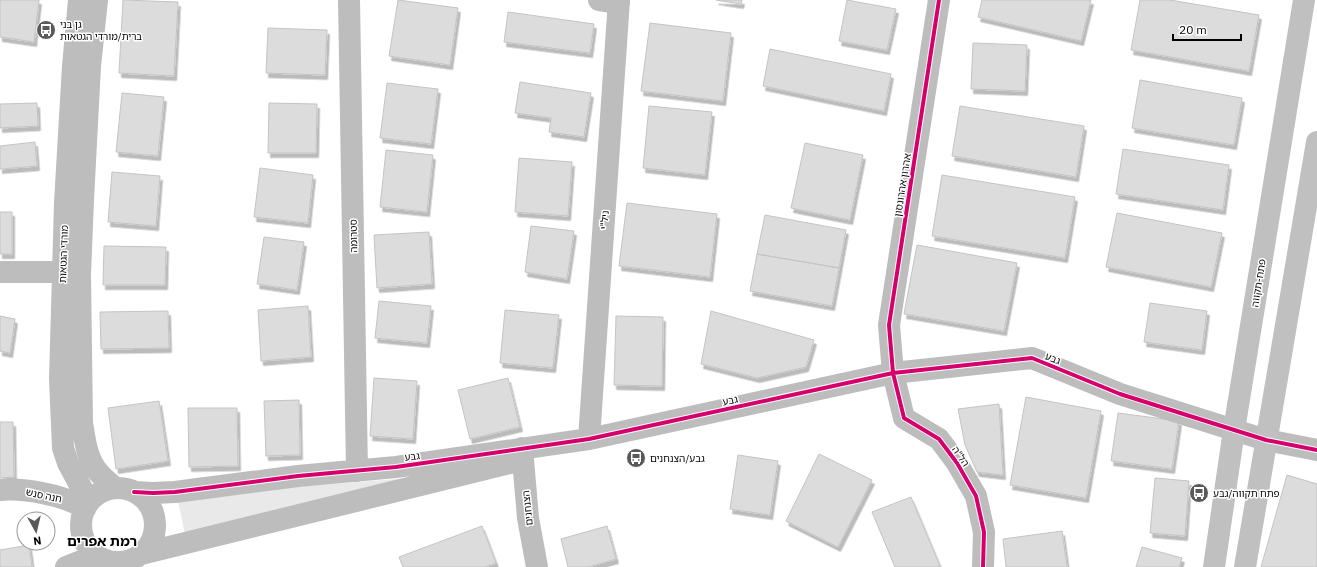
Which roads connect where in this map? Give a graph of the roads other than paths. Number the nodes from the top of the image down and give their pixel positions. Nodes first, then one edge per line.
1 (79, 0) edge
2 (97, 0) edge
3 (349, 0) edge
4 (939, 0) edge
5 (1304, 0) edge
6 (612, 1) edge
7 (1317, 142) edge
8 (0, 272) edge
9 (72, 273) junction
10 (893, 373) junction
11 (1234, 430) junction
12 (589, 439) junction
13 (1266, 440) junction
14 (1317, 450) edge
15 (522, 454) junction
16 (356, 471) junction
17 (0, 490) edge
18 (125, 490) junction
19 (87, 505) junction
20 (100, 558) junction
21 (128, 561) edge
22 (66, 567) edge
23 (537, 567) edge
24 (983, 567) edge
25 (1214, 567) edge
26 (1245, 567) edge

1 - 9 street, מורדי הגטאות
2 - 9 street, מורדי הגטאות
3 - 16 street, סטרומה
4 - 10 street, אהרון אהרונסון
5 - 11 main road, פתח-תקווה
6 - 12 street, ניל"י
7 - 13 main road
8 - 9 street
9 - 18 street, מורדי הגטאות
9 - 19 street, מורדי הגטאות
10 - 11 street, גבע
10 - 12 street, גבע
10 - 24 street, הל"ה
11 - 13 street, גבע
11 - 25 main road, פתח-תקווה
12 - 15 street, גבע
13 - 14 street, גבע
13 - 26 main road
15 - 16 street, גבע
15 - 21 street, גבע
15 - 23 street, הצנחנים
16 - 18 street, גבע
17 - 19 street, חנה סנש
18 - 19 street
18 - 21 street
19 - 20 street
20 - 21 street
20 - 22 street

